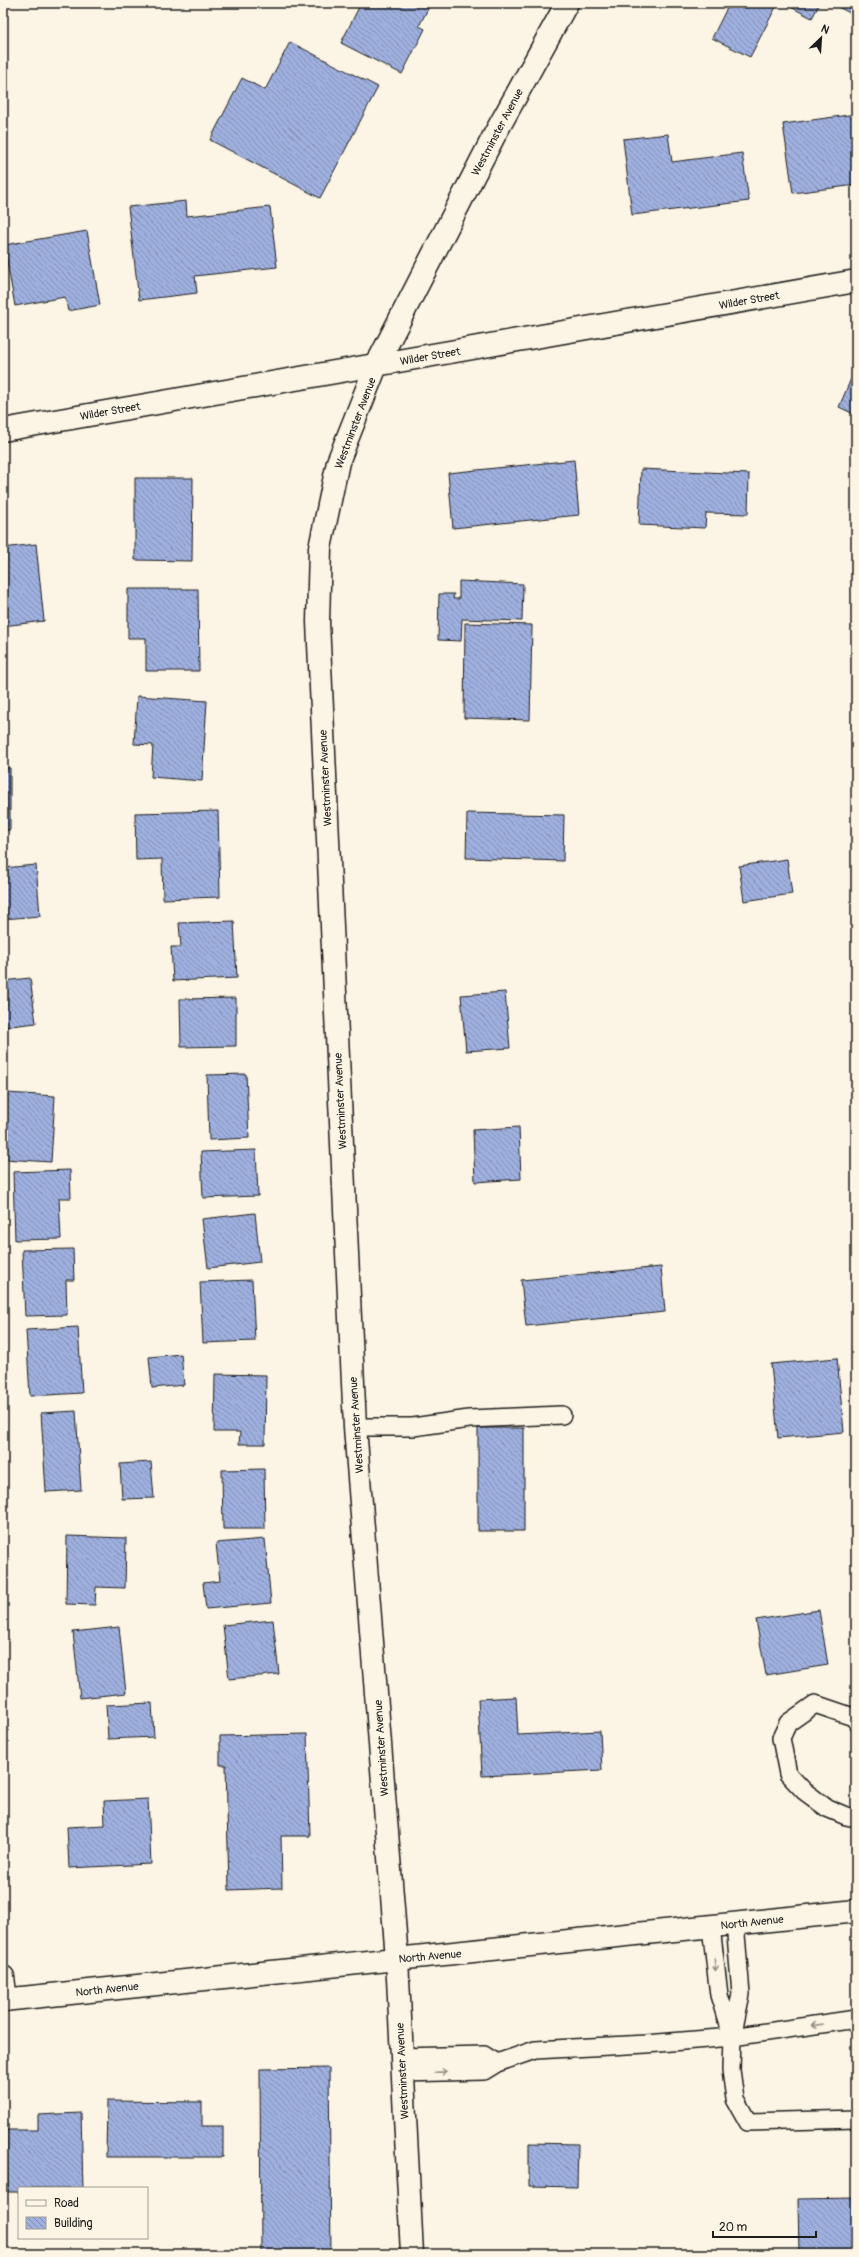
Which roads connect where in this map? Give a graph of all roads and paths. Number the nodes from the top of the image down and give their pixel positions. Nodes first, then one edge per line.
1 (567, 3) edge
2 (856, 281) edge
3 (376, 366) junction
4 (3, 430) edge
5 (562, 1415) dead end
6 (355, 1427) junction
7 (856, 1721) edge
8 (856, 1818) edge
9 (856, 1911) edge
10 (735, 1923) junction
11 (711, 1927) junction
12 (397, 1959) junction
13 (3, 1977) edge
14 (4, 2000) edge
15 (856, 2019) edge
16 (732, 2037) junction
17 (402, 2065) junction
18 (856, 2119) edge
19 (412, 2254) edge

1 - 3 street, Westminster Avenue
2 - 3 street, Wilder Street
3 - 4 street, Wilder Street
3 - 6 street, Westminster Avenue
5 - 6 lane
6 - 12 street, Westminster Avenue
7 - 8 lane
9 - 10 street, North Avenue
10 - 11 street, North Avenue
10 - 16 lane
11 - 12 street, North Avenue
11 -> 16 lane
12 - 14 street, North Avenue
12 - 17 street, Westminster Avenue
13 - 14 street
15 -> 16 lane
16 - 17 lane
16 - 18 lane
17 - 19 street, Westminster Avenue

